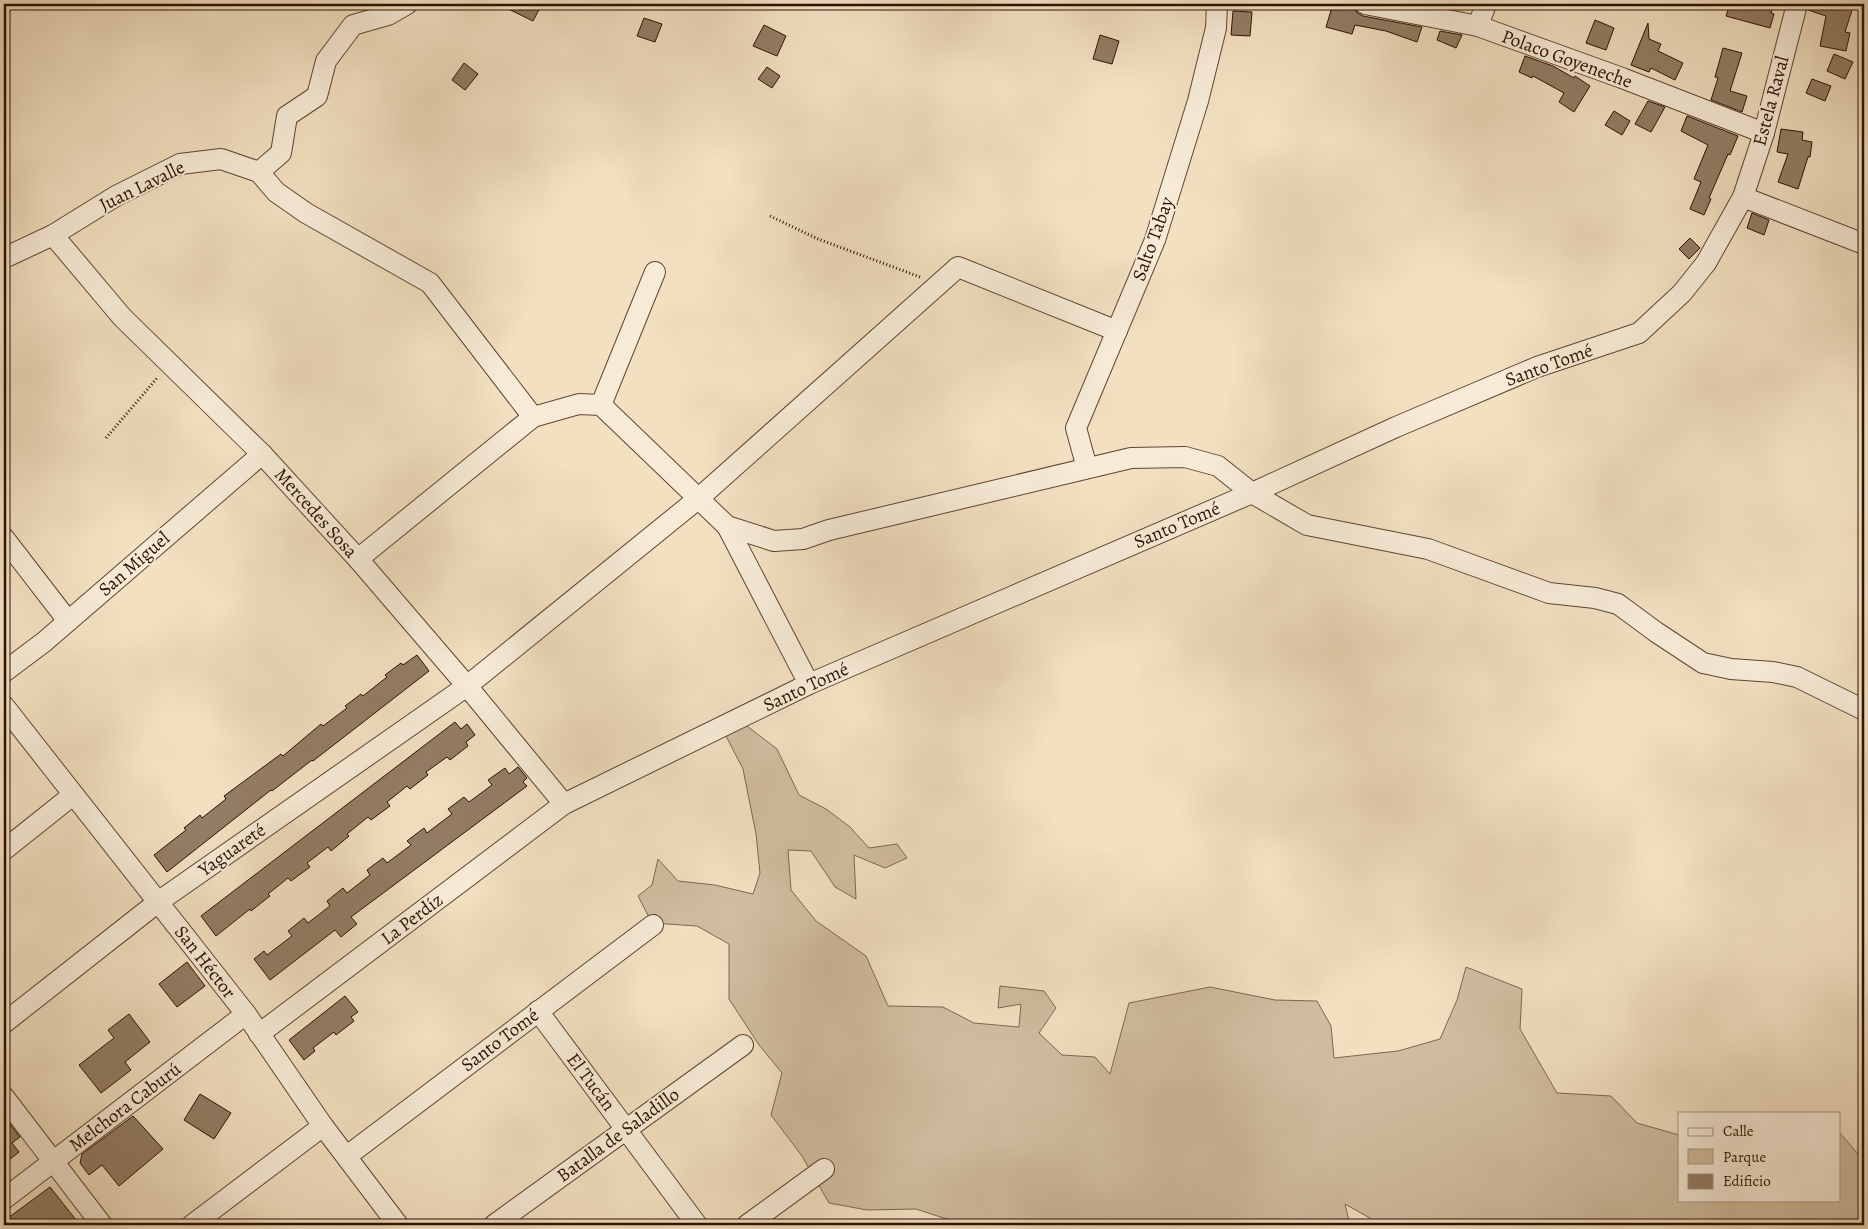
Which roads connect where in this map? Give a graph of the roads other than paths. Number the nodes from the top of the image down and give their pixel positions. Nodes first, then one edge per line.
1 (407, 4) edge
2 (1217, 4) edge
3 (1365, 4) edge
4 (1486, 4) edge
5 (1797, 4) edge
6 (1478, 26) junction
7 (1764, 133) junction
8 (259, 172) junction
9 (1743, 197) junction
10 (53, 235) junction
11 (1864, 244) edge
12 (4, 258) edge
13 (655, 272) dead end
14 (1117, 331) junction
15 (601, 405) junction
16 (533, 417) junction
17 (262, 454) junction
18 (1087, 468) junction
19 (1252, 493) junction
20 (699, 498) junction
21 (727, 526) junction
22 (4, 538) edge
23 (358, 559) junction
24 (68, 620) junction
25 (4, 672) edge
26 (809, 684) junction
27 (467, 686) junction
28 (4, 706) edge
29 (1864, 710) edge
30 (73, 796) junction
31 (564, 804) junction
32 (4, 850) edge
33 (158, 902) junction
34 (653, 925) dead end
35 (538, 1011) junction
36 (246, 1014) junction
37 (4, 1023) edge
38 (260, 1034) junction
39 (743, 1045) dead end
40 (4, 1096) edge
41 (323, 1126) junction
42 (626, 1129) junction
43 (347, 1156) junction
44 (53, 1161) junction
45 (824, 1169) dead end
46 (4, 1199) edge
47 (102, 1225) edge
48 (192, 1225) edge
49 (398, 1225) edge
50 (494, 1225) edge
51 (697, 1225) edge
52 (747, 1225) edge

1 - 8 street
2 - 14 street, Salto Tabay
3 - 6 street, Polaco Goyeneche
4 - 6 street
5 - 7 street, Estela Raval
6 - 7 street, Polaco Goyeneche
7 - 9 street, Estela Raval
8 - 10 street, Juan Lavalle
8 - 16 street
9 - 11 street
9 - 19 street, Santo Tomé
10 - 12 street, Juan Lavalle
10 - 17 street, Mercedes Sosa
13 - 15 street
14 - 18 street, Salto Tabay
14 - 20 street, Yaguareté
15 - 16 street
15 - 20 street
16 - 23 street
17 - 23 street, Mercedes Sosa
17 - 24 street, San Miguel
18 - 19 street
18 - 21 street
19 - 26 street, Santo Tomé
19 - 29 street
20 - 21 street
20 - 27 street, Yaguareté
21 - 26 street
22 - 24 street
23 - 27 street, Mercedes Sosa
24 - 25 street, San Miguel
26 - 31 street, Santo Tomé
27 - 31 street, Mercedes Sosa
27 - 33 street, Yaguareté
28 - 30 street, San Héctor
30 - 32 street
30 - 33 street, San Héctor
31 - 38 street, La Perdíz
33 - 36 street, San Héctor
33 - 37 street, Yaguareté
34 - 35 street, Santo Tomé
35 - 42 street, El Tucán
35 - 43 street, Santo Tomé
36 - 38 street, San Héctor
36 - 44 street, Melchora Caburú
38 - 41 street, San Héctor
39 - 42 street, Batalla de Saladillo
40 - 44 street
41 - 43 street, San Héctor
41 - 48 street
42 - 50 street, Batalla de Saladillo
42 - 51 street, El Tucán
43 - 49 street, San Héctor
44 - 46 street, Melchora Caburú
44 - 47 street
45 - 52 street

